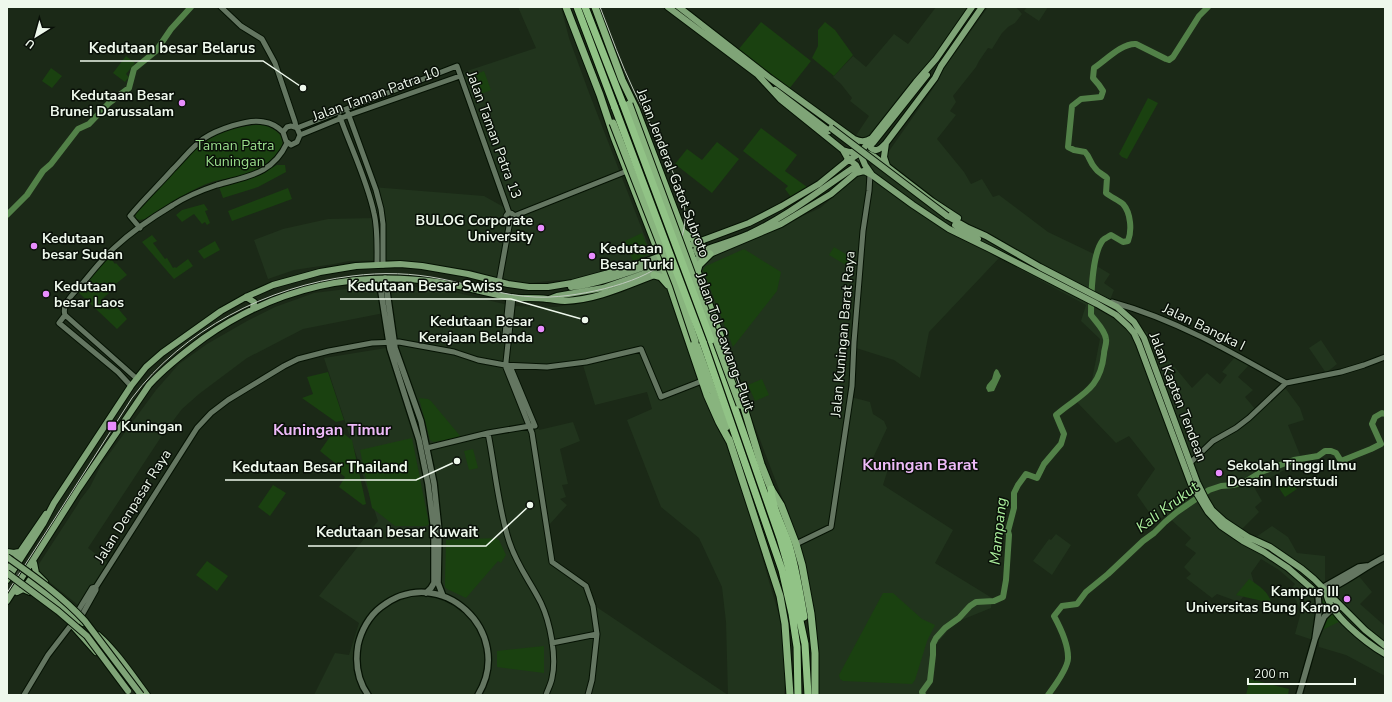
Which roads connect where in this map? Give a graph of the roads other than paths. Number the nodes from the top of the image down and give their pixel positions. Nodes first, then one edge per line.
1 (221, 7) edge
2 (566, 7) edge
3 (577, 7) edge
4 (585, 7) edge
5 (595, 7) edge
6 (668, 7) edge
7 (679, 7) edge
8 (972, 7) edge
9 (982, 7) edge
10 (457, 66) joint
11 (940, 66) junction
12 (460, 76) junction
13 (770, 78) junction
14 (622, 80) junction
15 (763, 81) junction
16 (626, 104) junction
17 (604, 105) junction
18 (346, 108) junction
19 (338, 112) junction
20 (349, 115) junction
21 (340, 119) junction
22 (296, 127) junction
23 (830, 129) junction
24 (283, 132) junction
25 (300, 135) junction
26 (855, 142) junction
27 (873, 142) junction
28 (287, 143) junction
29 (886, 143) junction
30 (843, 150) junction
31 (864, 152) junction
32 (886, 165) junction
33 (851, 166) junction
34 (627, 171) junction
35 (872, 175) junction
36 (665, 185) junction
37 (636, 193) junction
38 (511, 214) junction
39 (946, 218) junction
40 (140, 228) junction
41 (682, 232) junction
42 (982, 234) junction
43 (688, 246) junction
44 (705, 246) junction
45 (990, 249) junction
46 (703, 257) junction
47 (694, 262) junction
48 (380, 265) junction
49 (682, 266) junction
50 (657, 267) junction
51 (697, 272) junction
52 (382, 278) junction
53 (499, 282) junction
54 (671, 288) junction
55 (246, 297) junction
56 (511, 297) junction
57 (1098, 300) junction
58 (1108, 302) junction
59 (253, 309) junction
60 (710, 310) junction
61 (65, 315) junction
62 (680, 318) junction
63 (717, 328) junction
64 (687, 337) junction
65 (392, 342) junction
66 (1385, 357) edge
67 (506, 364) junction
68 (136, 378) junction
69 (702, 380) junction
70 (1286, 383) junction
71 (131, 386) junction
72 (532, 428) junction
73 (489, 435) junction
74 (752, 436) junction
75 (730, 442) junction
76 (427, 449) junction
77 (1190, 463) junction
78 (67, 483) junction
79 (771, 489) junction
80 (77, 491) junction
81 (1198, 492) junction
82 (1204, 501) junction
83 (52, 507) junction
84 (50, 532) junction
85 (796, 544) junction
86 (7, 552) edge
87 (20, 552) junction
88 (7, 557) edge
89 (1385, 557) edge
90 (34, 564) junction
91 (7, 572) edge
92 (40, 578) junction
93 (7, 580) edge
94 (31, 586) junction
95 (1324, 589) junction
96 (16, 592) junction
97 (426, 593) junction
98 (1318, 594) junction
99 (443, 596) junction
100 (7, 601) edge
101 (7, 606) edge
102 (1341, 607) junction
103 (1333, 609) junction
104 (80, 613) junction
105 (71, 625) junction
106 (597, 634) junction
107 (1359, 634) junction
108 (1315, 639) junction
109 (1376, 639) junction
110 (106, 642) junction
111 (552, 643) junction
112 (805, 644) junction
113 (1385, 646) edge
114 (96, 652) junction
115 (1385, 654) edge
116 (24, 695) edge
117 (130, 695) edge
118 (141, 695) edge
119 (148, 695) edge
120 (368, 695) edge
121 (478, 695) edge
122 (546, 695) edge
123 (588, 695) edge
124 (790, 695) edge
125 (798, 695) edge
126 (808, 695) edge
127 (816, 695) edge
128 (1299, 695) edge

1 - 22 street
2 - 17 highway
3 - 125 highway, Jalan Tol Cawang–Pluit, bridge
4 - 16 highway, Jalan Tol Cawang–Pluit
5 - 14 highway, Jalan Jenderal Gatot Subroto
6 - 15 main road, Jalan Kapten Tendean
7 - 13 main road, Jalan Kapten Tendean
8 - 27 main road
9 - 11 main road
10 - 12 street, Jalan Taman Patra 13
10 - 18 street, Jalan Taman Patra 10
11 - 27 main road
11 - 29 main road
12 - 20 street, Jalan Taman Patra 10
12 - 38 street, Jalan Taman Patra 13
13 - 23 main road, Jalan Kapten Tendean
13 - 26 main road, Jalan Kapten Tendean
14 - 16 highway, Jalan Jenderal Gatot Subroto
14 - 36 highway, Jalan Jenderal Gatot Subroto
15 - 23 main road, Jalan Kapten Tendean
15 - 30 main road, Jalan Kapten Tendean
16 - 74 highway, Jalan Jenderal Gatot Subroto, bridge
16 - 112 highway, Jalan Tol Cawang–Pluit, bridge
17 - 34 highway
17 - 75 highway, bridge
18 - 19 street, Jalan Taman Patra 10
18 - 20 street
19 - 21 street
19 - 22 street, Jalan Taman Patra 10
20 - 21 street, Jalan Taman Patra 10
20 - 48 street
21 - 25 street, Jalan Taman Patra 10
21 - 48 street
22 - 24 street
22 - 25 street
23 - 39 main road, Jalan Kapten Tendean, bridge
24 - 28 street
24 - 40 street
25 - 28 street
26 - 27 main road
26 - 30 main road
26 - 31 main road, Jalan Kapten Tendean
27 - 29 main road
27 - 31 main road
28 - 40 street
29 - 32 main road
30 - 33 main road
31 - 32 main road, Jalan Kapten Tendean
31 - 33 main road
31 - 35 main road, Jalan Kapten Tendean
32 - 35 main road
32 - 42 main road, Jalan Kapten Tendean
33 - 35 main road
33 - 44 main road
33 - 44 main road
33 - 44 main road
34 - 37 highway
34 - 38 street
35 - 45 main road, Jalan Kapten Tendean
35 - 85 street, Jalan Kuningan Barat Raya
36 - 37 highway
36 - 41 highway, Jalan Jenderal Gatot Subroto
37 - 50 highway
38 - 53 street
39 - 42 main road, Jalan Kapten Tendean
39 - 45 main road, Jalan Kapten Tendean
40 - 61 street
41 - 43 highway, Jalan Jenderal Gatot Subroto
41 - 44 highway
42 - 57 main road, Jalan Kapten Tendean
43 - 44 main road
43 - 47 highway, Jalan Jenderal Gatot Subroto
43 - 50 main road
44 - 46 main road
44 - 46 main road
44 - 51 highway
45 - 57 main road, Jalan Kapten Tendean
46 - 47 main road
47 - 49 main road
47 - 51 highway, Jalan Jenderal Gatot Subroto
48 - 53 main road
48 - 55 main road
49 - 50 main road
49 - 62 highway
50 - 53 main road
50 - 54 highway
50 - 54 highway
50 - 56 main road
51 - 60 highway, Jalan Jenderal Gatot Subroto
52 - 56 main road
52 - 59 main road
52 - 65 main road
54 - 62 highway
55 - 59 main road
55 - 68 main road
56 - 67 street
57 - 58 main road, Jalan Kapten Tendean
57 - 81 main road, Jalan Kapten Tendean
58 - 70 street, Jalan Bangka I
58 - 77 main road, Jalan Kapten Tendean
59 - 80 main road
60 - 62 highway
60 - 63 highway, Jalan Jenderal Gatot Subroto
61 - 68 street
61 - 71 street
62 - 64 highway
63 - 64 highway
63 - 74 highway, Jalan Jenderal Gatot Subroto
64 - 69 highway
65 - 67 street, Jalan Denpasar Raya
65 - 76 main road
65 - 97 main road
65 - 104 street, Jalan Denpasar Raya
66 - 70 street
67 - 69 street, Jalan Denpasar Raya
67 - 72 street
68 - 71 main road
69 - 75 highway
70 - 77 street
71 - 78 main road
72 - 73 street
72 - 106 street
73 - 76 street
73 - 111 street
74 - 79 highway, Jalan Jenderal Gatot Subroto
75 - 124 highway
76 - 99 main road
77 - 81 main road, Jalan Kapten Tendean
78 - 80 main road
78 - 83 main road
79 - 85 highway, Jalan Jenderal Gatot Subroto
79 - 112 highway
80 - 84 main road
81 - 82 main road
82 - 95 main road
82 - 98 main road
83 - 87 main road
83 - 93 main road
84 - 90 main road
84 - 100 main road
85 - 127 highway, Jalan Jenderal Gatot Subroto
86 - 87 main road
87 - 91 main road
88 - 118 main road, bridge
89 - 95 main road
90 - 92 main road
90 - 96 main road
91 - 117 main road, bridge
92 - 94 main road
92 - 104 main road
94 - 96 main road
94 - 105 main road
94 - 110 main road
94 - 114 main road
95 - 98 main road
95 - 102 main road
95 - 103 main road
96 - 101 main road
97 - 99 main road
97 - 120 main road
98 - 108 main road
99 - 121 main road
102 - 103 main road
102 - 109 main road
103 - 107 main road
103 - 108 main road
104 - 110 main road
105 - 114 main road
105 - 116 street
106 - 111 street
106 - 123 street
107 - 109 main road
107 - 115 main road
108 - 128 main road
109 - 113 main road
110 - 119 main road
111 - 122 street
112 - 126 highway, Jalan Tol Cawang–Pluit
114 - 117 main road

